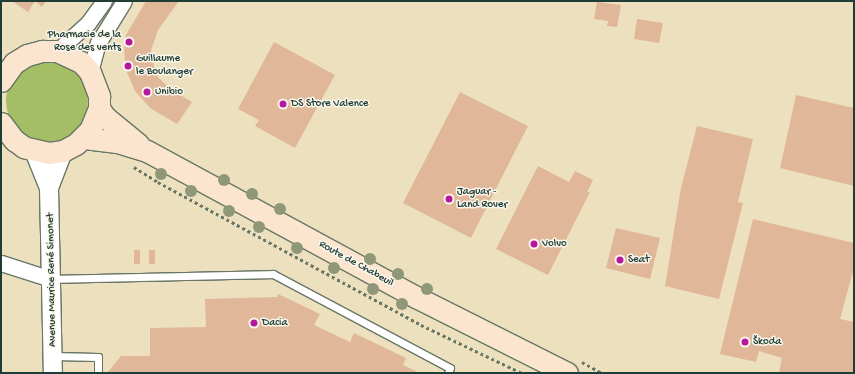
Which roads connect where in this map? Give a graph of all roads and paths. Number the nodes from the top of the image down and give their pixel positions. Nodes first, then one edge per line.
1 (104, 1) edge
2 (124, 1) edge
3 (57, 51) junction
4 (8, 63) edge
5 (90, 72) junction
6 (1, 81) edge
7 (99, 108) junction
8 (1, 123) edge
9 (84, 138) junction
10 (34, 151) junction
11 (63, 151) junction
12 (139, 157) junction
13 (49, 188) junction
14 (1, 263) edge
15 (52, 279) junction
16 (53, 365) edge
17 (561, 372) edge
18 (98, 373) edge
19 (448, 373) edge
20 (522, 373) edge

1 - 3 street
2 - 5 street
3 - 4 main road
3 - 5 main road
4 - 6 main road
5 - 7 main road
7 - 9 main road
7 - 12 main road, Route de Chabeuil
8 - 10 main road
9 - 11 main road
9 - 12 main road, Route de Chabeuil
10 - 11 main road
10 - 13 street, Avenue Maurice René Simonet
11 - 13 street, Avenue Maurice René Simonet
12 - 17 main road, Route de Chabeuil
12 - 20 path
13 - 15 street, Avenue Maurice René Simonet
14 - 15 street
15 - 16 street, Avenue Maurice René Simonet
15 - 19 lane
16 - 18 lane

